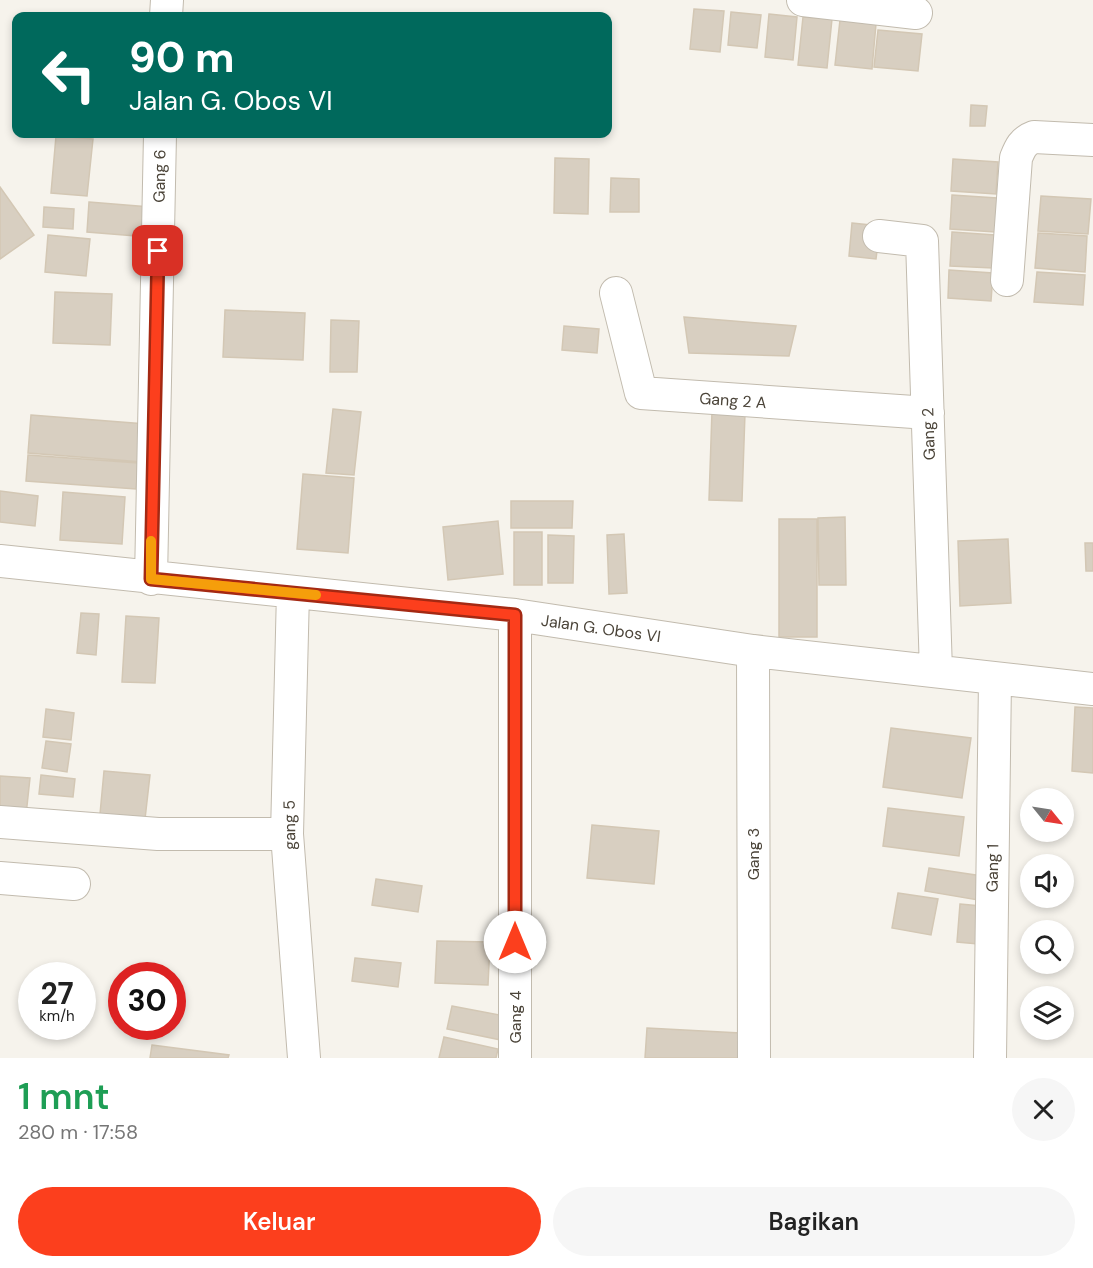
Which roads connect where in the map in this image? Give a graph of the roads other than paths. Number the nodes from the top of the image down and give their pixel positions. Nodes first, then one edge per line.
1 (803, 0) edge
2 (916, 13) dead end
3 (160, 138) edge
4 (1093, 140) edge
5 (879, 236) dead end
6 (1007, 280) dead end
7 (616, 293) dead end
8 (928, 414) junction
9 (0, 561) edge
10 (151, 579) junction
11 (293, 592) junction
12 (515, 615) junction
13 (753, 651) junction
14 (936, 671) junction
15 (995, 679) junction
16 (1093, 689) edge
17 (0, 822) edge
18 (287, 834) junction
19 (0, 878) edge
20 (74, 884) dead end
21 (304, 1058) edge
22 (515, 1058) edge
23 (754, 1058) edge
24 (990, 1058) edge

1 - 2 street
3 - 10 street, Gang 6
4 - 6 street
5 - 8 street, Gang 2
7 - 8 street, Gang 2 A
8 - 14 street, Gang 2
9 - 10 street, Jalan G. Obos VI
10 - 11 street, Jalan G. Obos VI
11 - 12 street, Jalan G. Obos VI
11 - 18 street, gang 5
12 - 13 street, Jalan G. Obos VI
12 - 22 street, Gang 4
13 - 14 street, Jalan G. Obos VI
13 - 23 street, Gang 3
14 - 15 street, Jalan G. Obos VI
15 - 16 street, Jalan G. Obos VI
15 - 24 street, Gang 1
17 - 18 street
18 - 21 street, gang 5
19 - 20 street

